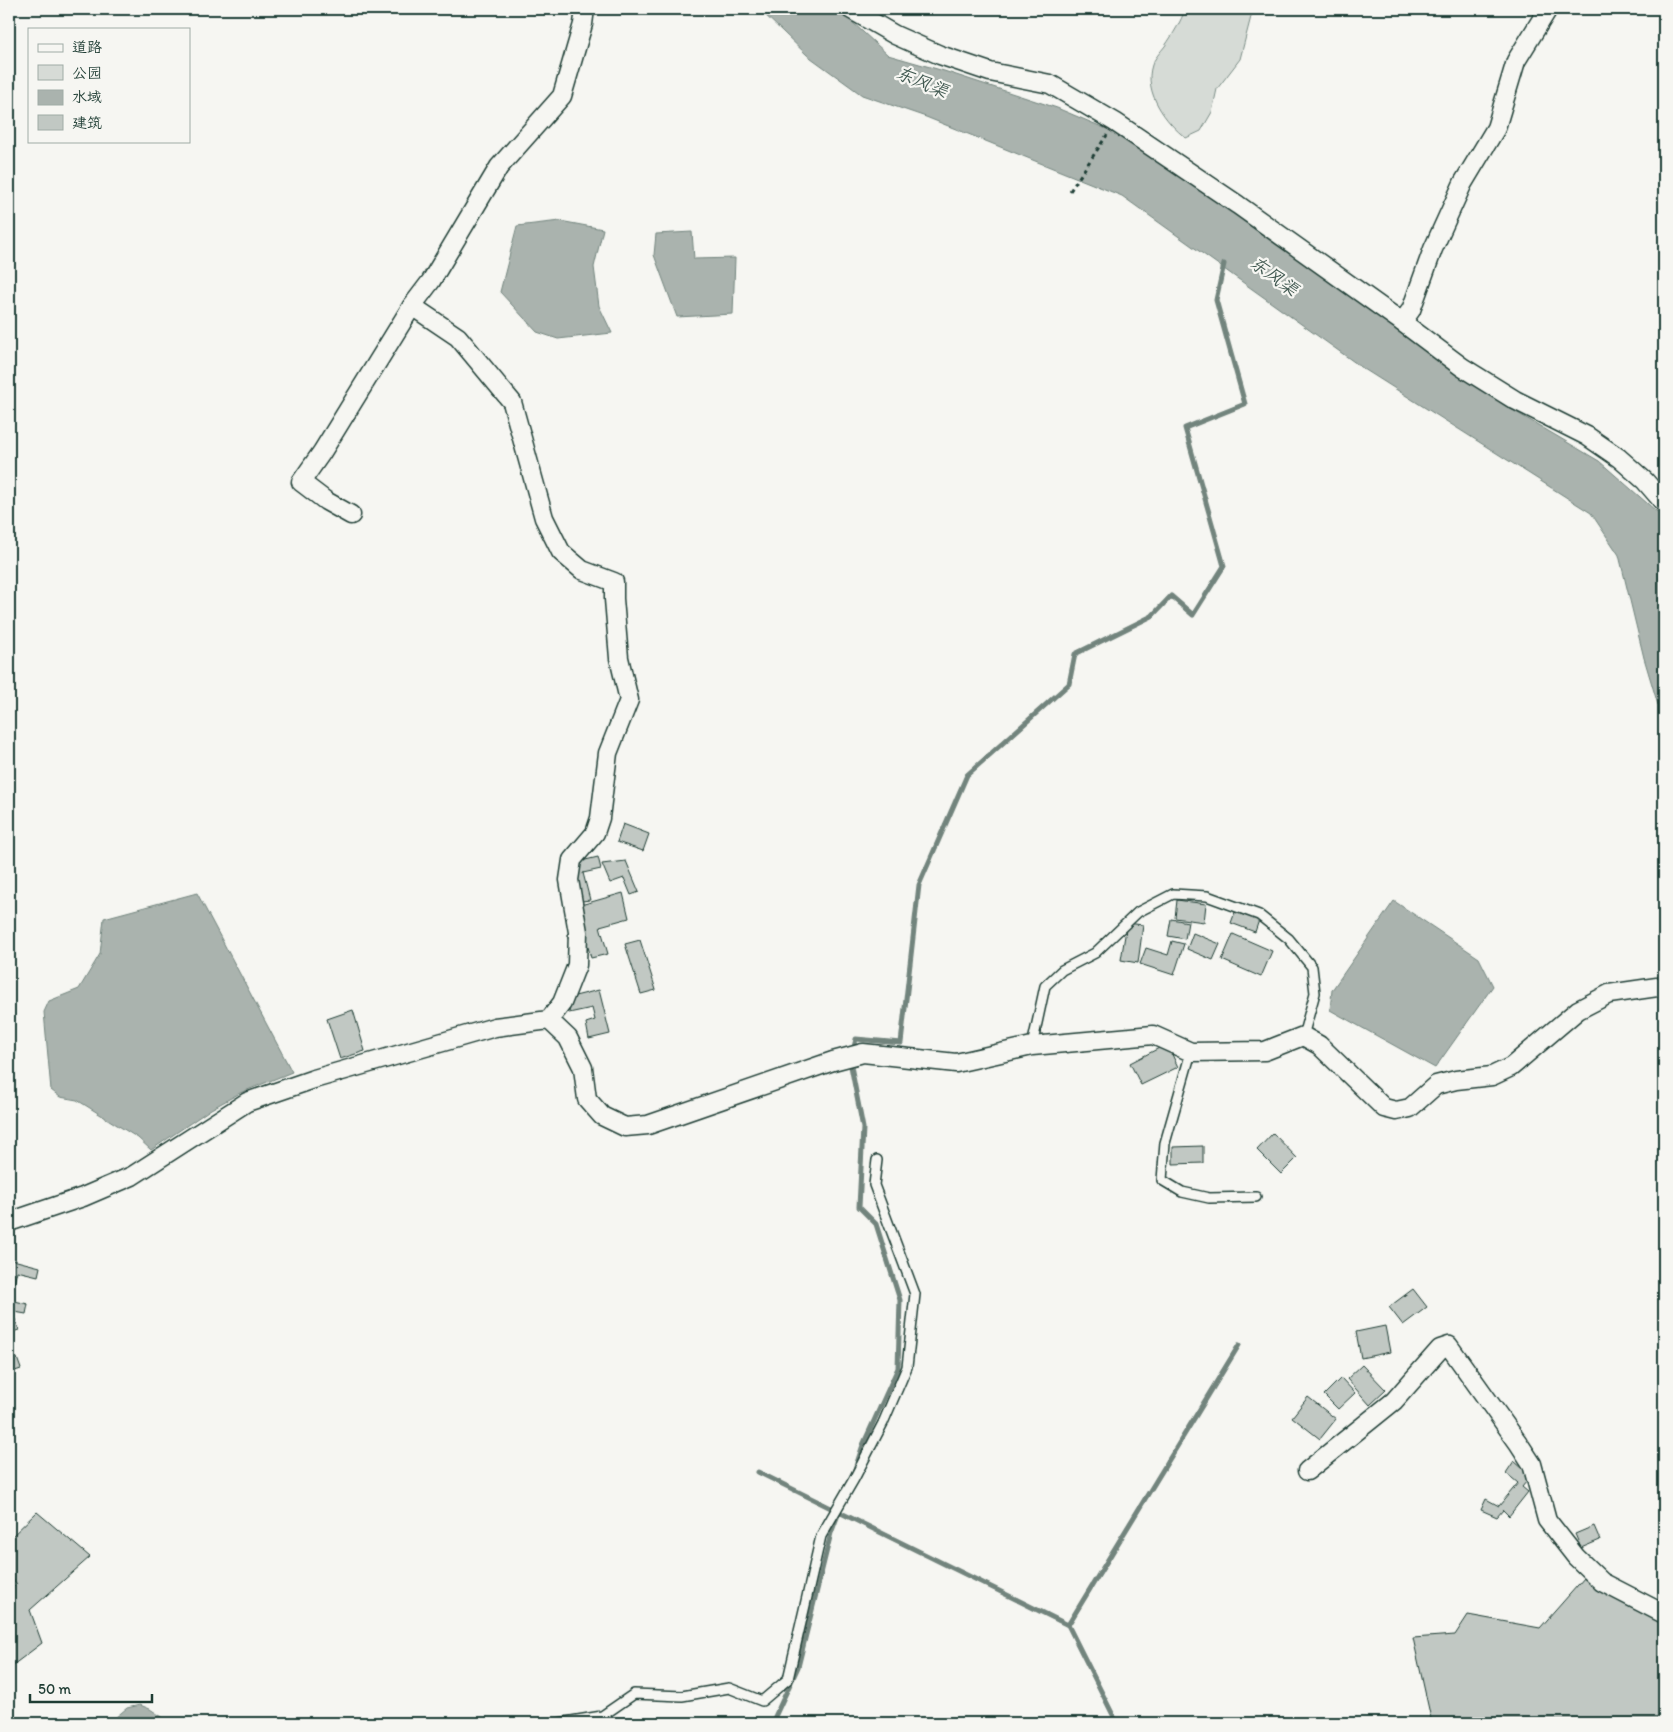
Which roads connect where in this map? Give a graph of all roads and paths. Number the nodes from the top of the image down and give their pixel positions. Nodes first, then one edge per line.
1 (584, 9) edge
2 (850, 9) edge
3 (1548, 9) edge
4 (1115, 122) junction
5 (1070, 191) dead end
6 (412, 306) junction
7 (1402, 322) junction
8 (1664, 503) edge
9 (351, 515) dead end
10 (1664, 986) edge
11 (549, 1020) junction
12 (1303, 1036) junction
13 (1032, 1046) junction
14 (1190, 1052) junction
15 (877, 1160) dead end
16 (1256, 1197) dead end
17 (9, 1222) edge
18 (1307, 1471) dead end
19 (1664, 1614) edge
20 (559, 1723) edge

1 - 6 street
2 - 4 street
3 - 7 street
4 - 5 path
4 - 7 street
6 - 9 street
6 - 11 street
7 - 8 street
10 - 12 street
11 - 13 street
11 - 17 street
12 - 13 lane
12 - 14 street
13 - 14 street
14 - 16 lane
15 - 20 lane
18 - 19 street

